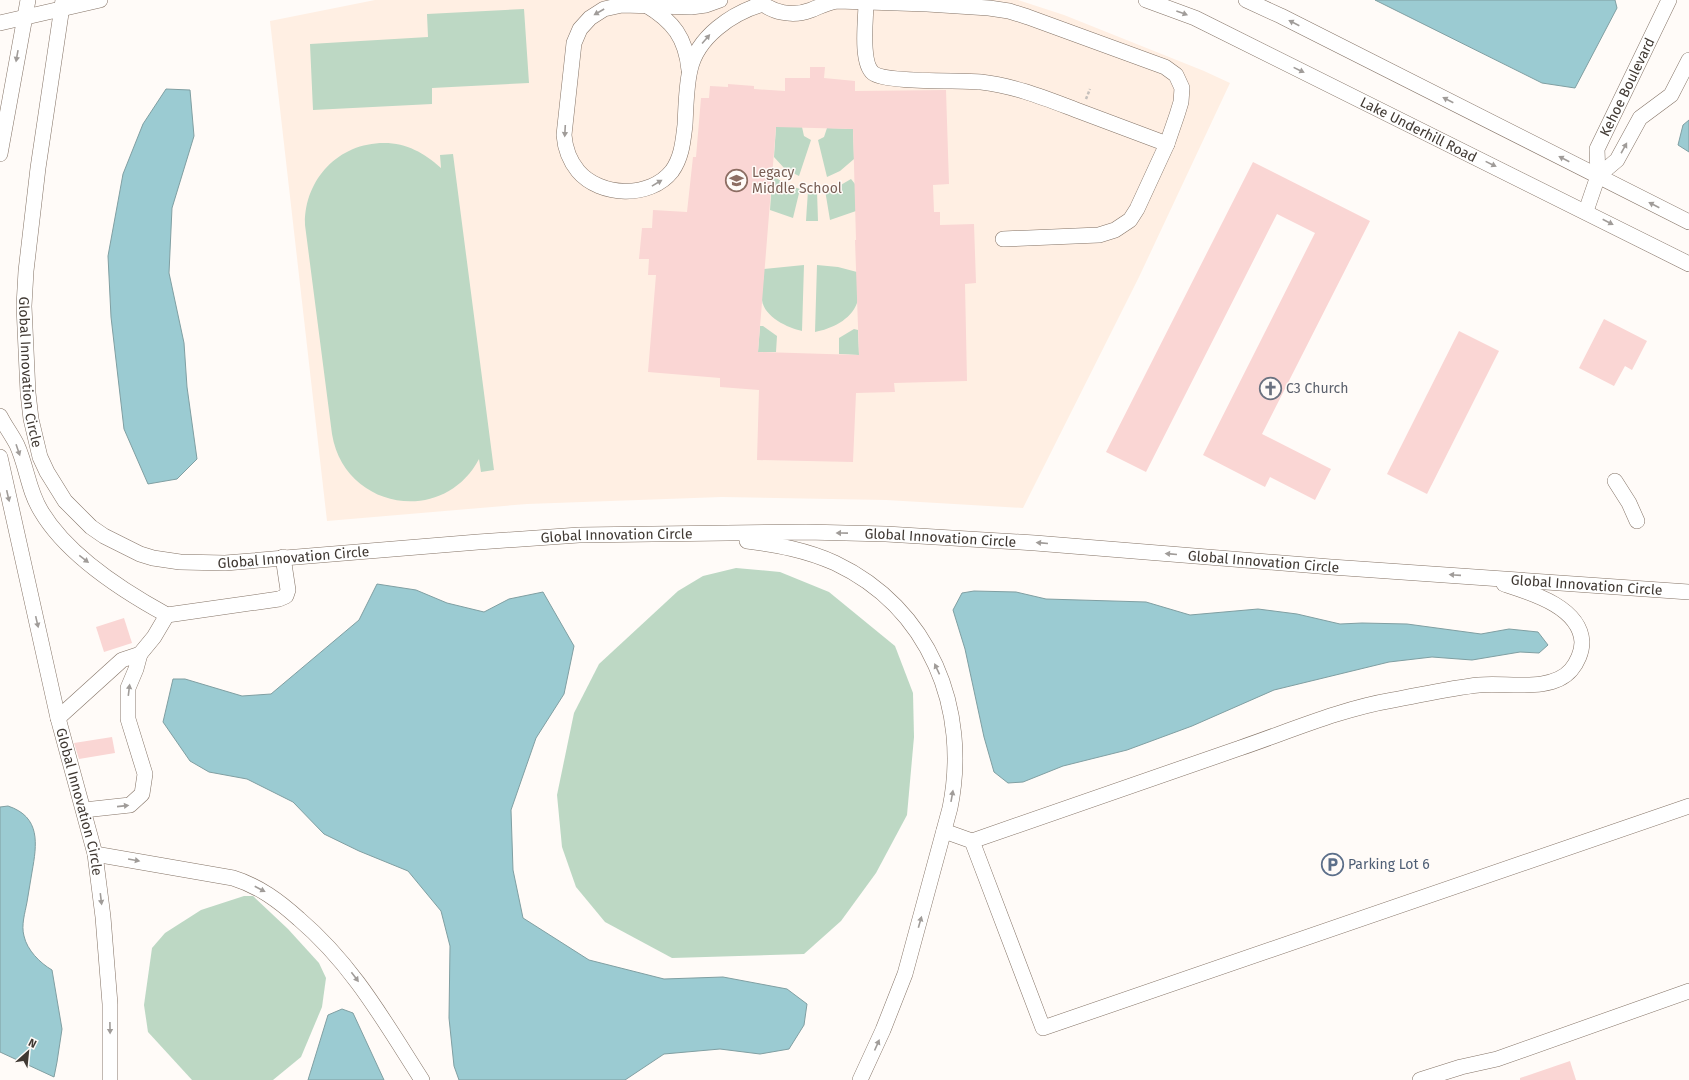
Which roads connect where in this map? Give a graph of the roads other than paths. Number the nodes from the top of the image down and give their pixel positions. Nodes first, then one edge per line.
1 (28, 0) edge
2 (100, 0) edge
3 (720, 0) edge
4 (1146, 0) edge
5 (1246, 0) edge
6 (1669, 0) edge
7 (761, 1) edge
8 (866, 3) junction
9 (62, 4) edge
10 (646, 5) junction
11 (25, 18) junction
12 (0, 23) edge
13 (1689, 60) edge
14 (690, 71) junction
15 (1167, 144) junction
16 (0, 145) edge
17 (1598, 176) junction
18 (1586, 211) junction
19 (1689, 222) edge
20 (1003, 240) dead end
21 (1689, 264) edge
22 (0, 416) edge
23 (0, 458) edge
24 (1615, 481) dead end
25 (1637, 521) dead end
26 (681, 533) junction
27 (283, 557) junction
28 (1480, 577) junction
29 (1666, 591) junction
30 (1689, 592) edge
31 (1689, 598) edge
32 (167, 615) junction
33 (140, 654) junction
34 (58, 718) junction
35 (1689, 806) edge
36 (84, 810) junction
37 (944, 831) junction
38 (972, 841) junction
39 (95, 854) junction
40 (1689, 991) edge
41 (110, 1080) edge
42 (422, 1080) edge
43 (860, 1080) edge
44 (1420, 1080) edge

1 - 11 street
2 - 9 street
3 - 10 street
4 -> 18 street, Lake Underhill Road
17 -> 5 street
6 - 17 street, Kehoe Boulevard
7 - 8 street
14 -> 7 street
8 - 15 street
8 - 15 street
9 - 11 street
9 - 27 street, Global Innovation Circle
10 - 14 street
10 -> 14 street
11 - 12 street
11 -> 16 street
17 -> 13 street, Kehoe Boulevard
15 - 20 street
17 - 18 street, Kehoe Boulevard
19 -> 17 street
18 -> 21 street, Lake Underhill Road
22 -> 32 street
23 -> 34 street, Global Innovation Circle
24 - 25 street
26 - 27 street, Global Innovation Circle
28 -> 26 street, Global Innovation Circle
37 -> 26 street
27 - 32 street
28 - 29 street, Global Innovation Circle
28 - 38 street
29 - 30 street, Global Innovation Circle
29 - 31 street
32 - 33 street
33 - 34 street
36 -> 33 street
34 - 36 street, Global Innovation Circle
35 - 38 street
36 - 39 street, Global Innovation Circle
37 - 38 street
43 -> 37 street
39 -> 41 street, Global Innovation Circle
39 -> 42 street
40 - 44 street

